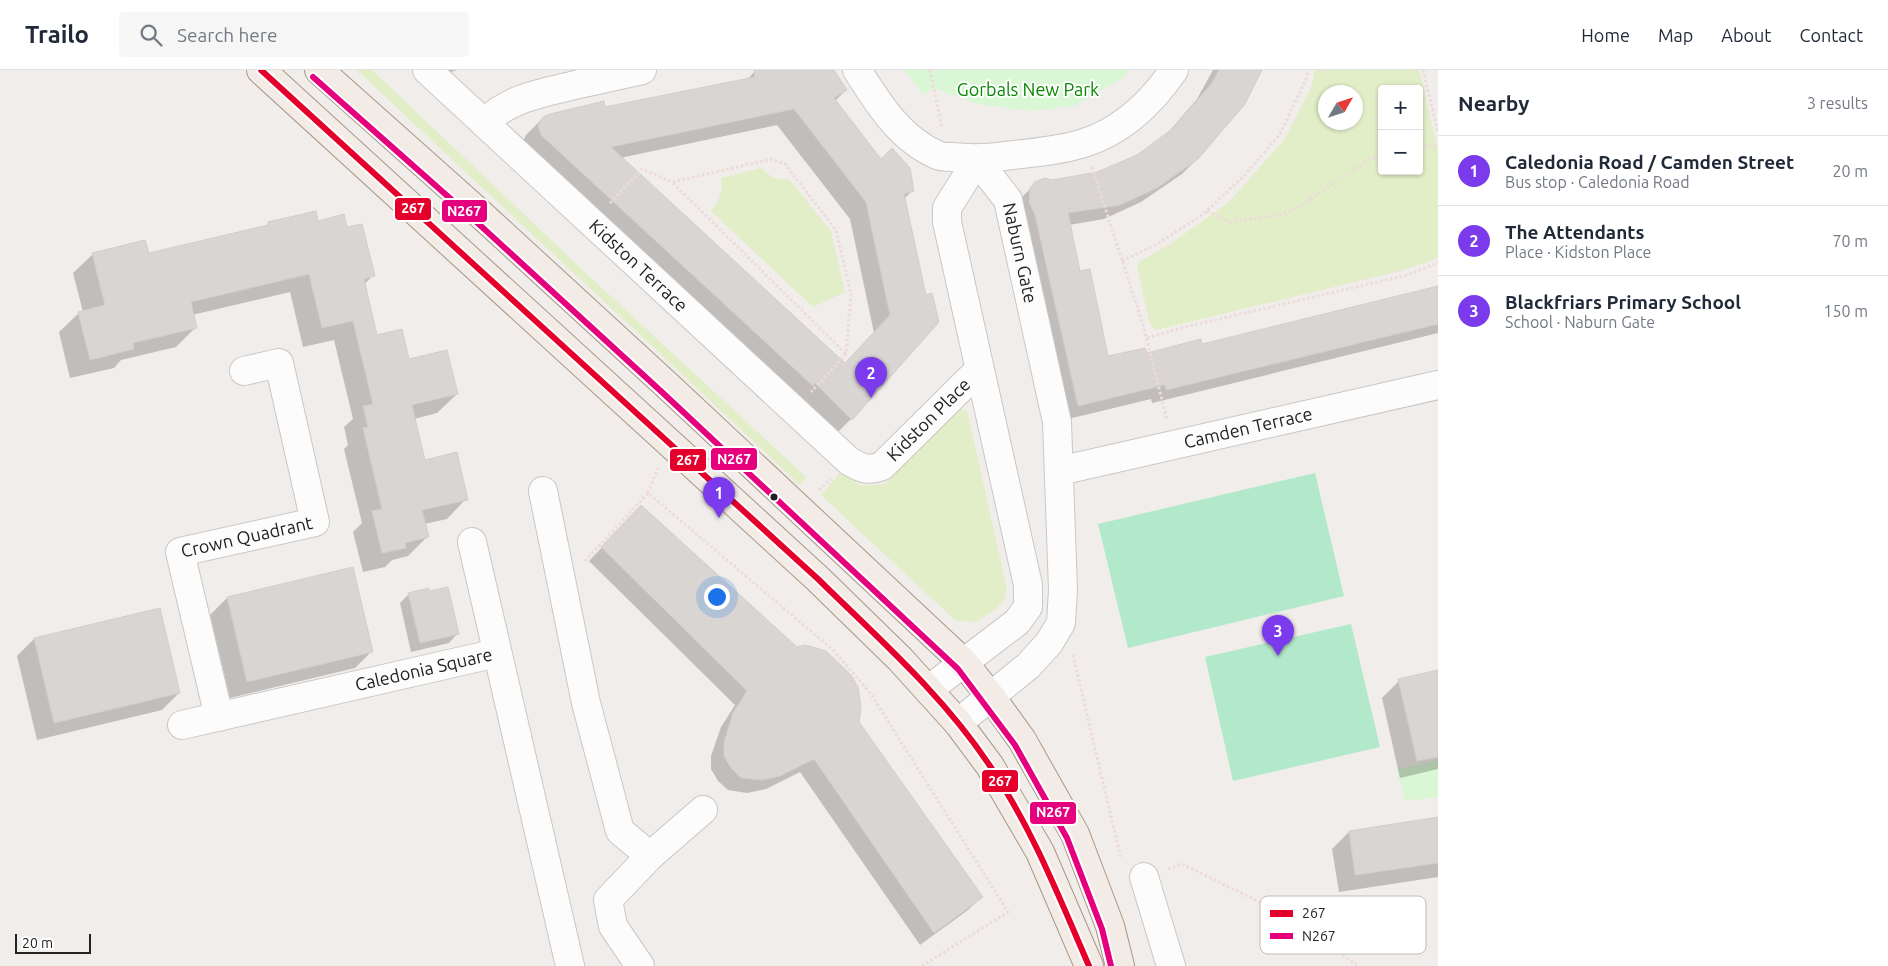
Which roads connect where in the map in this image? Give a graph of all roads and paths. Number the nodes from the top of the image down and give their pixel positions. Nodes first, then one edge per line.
1 (261, 70) edge
2 (319, 70) edge
3 (427, 70) edge
4 (642, 70) edge
5 (857, 70) edge
6 (930, 70) edge
7 (1174, 70) edge
8 (1309, 70) edge
9 (1423, 70) edge
10 (484, 124) junction
11 (1438, 132) edge
12 (1084, 143) junction
13 (1423, 145) edge
14 (1438, 147) edge
15 (1378, 156) edge
16 (949, 157) junction
17 (977, 160) junction
18 (672, 182) junction
19 (1207, 211) junction
20 (591, 224) junction
21 (1122, 261) junction
22 (1438, 263) edge
23 (1147, 338) junction
24 (846, 354) junction
25 (979, 370) junction
26 (244, 371) dead end
27 (1438, 385) edge
28 (794, 411) junction
29 (1174, 444) junction
30 (849, 462) junction
31 (659, 466) dead end
32 (1059, 471) junction
33 (543, 491) dead end
34 (648, 493) junction
35 (799, 510) junction
36 (472, 542) dead end
37 (582, 564) dead end
38 (1057, 631) junction
39 (498, 653) junction
40 (964, 662) junction
41 (928, 690) junction
42 (991, 697) junction
43 (219, 717) junction
44 (958, 723) junction
45 (182, 725) dead end
46 (703, 810) dead end
47 (650, 856) junction
48 (1086, 862) junction
49 (1144, 877) joint
50 (1260, 902) edge
51 (1341, 954) edge
52 (570, 966) edge
53 (640, 966) edge
54 (922, 966) edge
55 (1089, 966) edge
56 (1120, 966) edge
57 (1171, 966) edge
58 (1358, 966) edge

1 - 41 main road
2 - 35 main road
3 - 10 street, Kidston Terrace
4 - 10 street
5 - 16 street
6 - 16 path
7 - 12 street
8 - 19 path
9 - 11 path
10 - 20 street, Kidston Terrace
12 - 17 street
12 - 21 path
13 - 14 path
15 - 19 path
16 - 17 street
17 - 25 street
17 - 32 street, Naburn Gate
18 - 20 path
18 - 24 path
18 - 24 path
19 - 21 path
20 - 28 street, Kidston Terrace
21 - 23 path
22 - 23 path
23 - 29 path
24 - 28 path
25 - 30 street, Kidston Place
25 - 40 street
26 - 43 street, Crown Quadrant
27 - 29 street, Camden Terrace
28 - 30 street, Kidston Terrace
29 - 32 street, Camden Terrace
30 - 35 path
31 - 34 path
32 - 38 street, Naburn Gate
33 - 47 street
34 - 37 path
34 - 54 path
35 - 40 main road
36 - 39 street
38 - 42 street, Naburn Gate
38 - 48 path
39 - 43 street, Caledonia Square
39 - 52 street, Caledonia Square
40 - 41 street
40 - 42 main road
41 - 44 main road
42 - 44 street, Naburn Gate
42 - 48 main road
43 - 45 street, Caledonia Square
44 - 55 main road
46 - 47 street
47 - 53 street
48 - 56 main road
49 - 50 path
49 - 57 street
51 - 58 path

